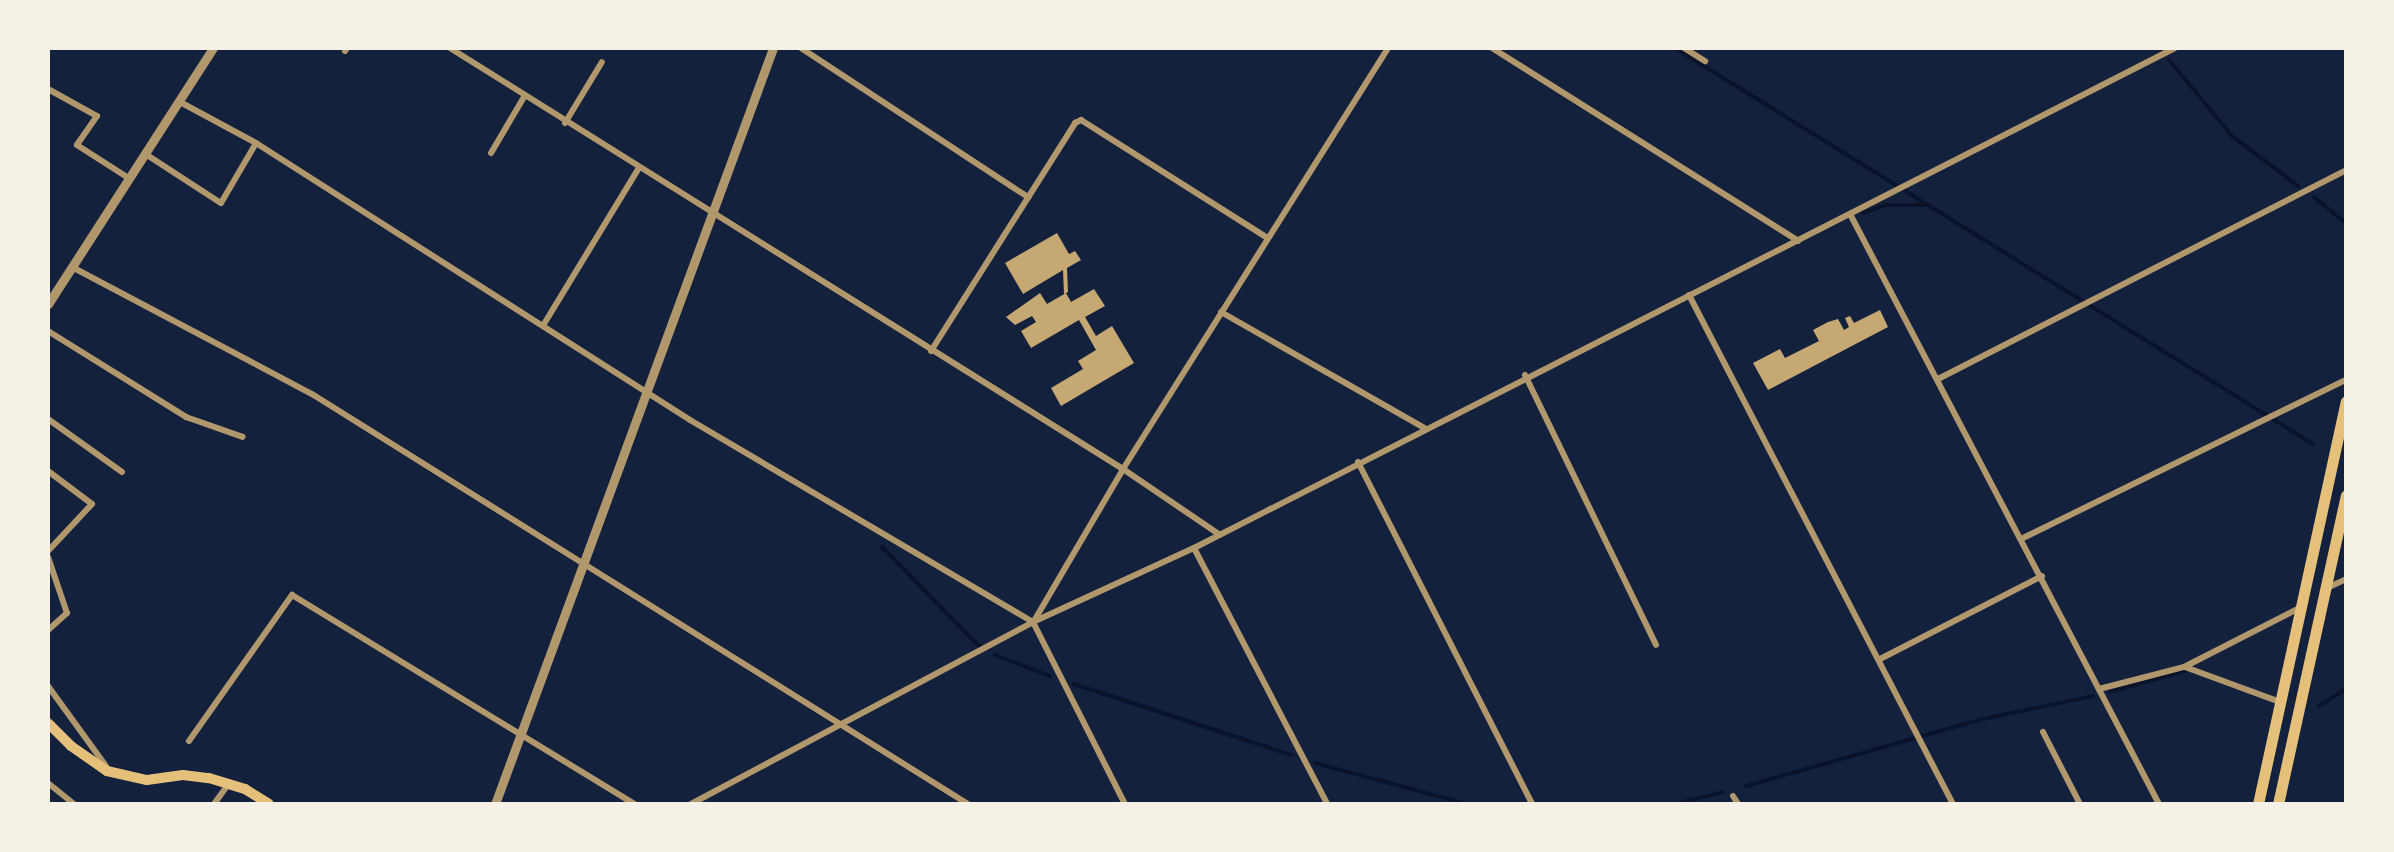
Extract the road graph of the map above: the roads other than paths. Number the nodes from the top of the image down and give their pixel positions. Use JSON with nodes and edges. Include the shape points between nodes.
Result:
{"nodes":[{"id":1,"x":213,"y":48,"type":"edge"},
{"id":2,"x":450,"y":48,"type":"edge"},
{"id":3,"x":773,"y":48,"type":"edge"},
{"id":4,"x":801,"y":48,"type":"edge"},
{"id":5,"x":1388,"y":48,"type":"edge"},
{"id":6,"x":1492,"y":48,"type":"edge"},
{"id":7,"x":1684,"y":48,"type":"edge"},
{"id":8,"x":2175,"y":48,"type":"edge"},
{"id":9,"x":602,"y":62,"type":"dead end"},
{"id":10,"x":1705,"y":62,"type":"dead end"},
{"id":11,"x":48,"y":88,"type":"edge"},
{"id":12,"x":524,"y":97,"type":"junction"},
{"id":13,"x":180,"y":102,"type":"junction"},
{"id":14,"x":565,"y":122,"type":"junction"},
{"id":15,"x":256,"y":143,"type":"junction"},
{"id":16,"x":491,"y":154,"type":"dead end"},
{"id":17,"x":147,"y":155,"type":"junction"},
{"id":18,"x":638,"y":168,"type":"junction"},
{"id":19,"x":2346,"y":170,"type":"edge"},
{"id":20,"x":131,"y":180,"type":"junction"},
{"id":21,"x":1028,"y":197,"type":"junction"},
{"id":22,"x":713,"y":211,"type":"junction"},
{"id":23,"x":1850,"y":214,"type":"junction"},
{"id":24,"x":1268,"y":238,"type":"junction"},
{"id":25,"x":1799,"y":241,"type":"junction"},
{"id":26,"x":71,"y":267,"type":"junction"},
{"id":27,"x":1689,"y":295,"type":"junction"},
{"id":28,"x":48,"y":304,"type":"edge"},
{"id":29,"x":1222,"y":312,"type":"junction"},
{"id":30,"x":544,"y":324,"type":"junction"},
{"id":31,"x":48,"y":331,"type":"edge"},
{"id":32,"x":930,"y":351,"type":"junction"},
{"id":33,"x":1525,"y":376,"type":"junction"},
{"id":34,"x":1938,"y":378,"type":"junction"},
{"id":35,"x":2346,"y":380,"type":"edge"},
{"id":36,"x":647,"y":390,"type":"junction"},
{"id":37,"x":2346,"y":402,"type":"edge"},
{"id":38,"x":48,"y":420,"type":"edge"},
{"id":39,"x":1424,"y":428,"type":"junction"},
{"id":40,"x":243,"y":438,"type":"dead end"},
{"id":41,"x":1358,"y":462,"type":"junction"},
{"id":42,"x":1123,"y":469,"type":"junction"},
{"id":43,"x":48,"y":471,"type":"edge"},
{"id":44,"x":122,"y":472,"type":"dead end"},
{"id":45,"x":2346,"y":494,"type":"edge"},
{"id":46,"x":1220,"y":535,"type":"junction"},
{"id":47,"x":2022,"y":538,"type":"junction"},
{"id":48,"x":1194,"y":548,"type":"junction"},
{"id":49,"x":48,"y":554,"type":"edge"},
{"id":50,"x":584,"y":564,"type":"junction"},
{"id":51,"x":2042,"y":576,"type":"junction"},
{"id":52,"x":2346,"y":578,"type":"edge"},
{"id":53,"x":2326,"y":588,"type":"junction"},
{"id":54,"x":2302,"y":607,"type":"junction"},
{"id":55,"x":1033,"y":622,"type":"junction"},
{"id":56,"x":48,"y":630,"type":"edge"},
{"id":57,"x":1656,"y":644,"type":"dead end"},
{"id":58,"x":1880,"y":659,"type":"junction"},
{"id":59,"x":2184,"y":667,"type":"junction"},
{"id":60,"x":48,"y":686,"type":"edge"},
{"id":61,"x":2100,"y":689,"type":"junction"},
{"id":62,"x":2280,"y":702,"type":"junction"},
{"id":63,"x":48,"y":723,"type":"edge"},
{"id":64,"x":844,"y":724,"type":"junction"},
{"id":65,"x":2043,"y":732,"type":"dead end"},
{"id":66,"x":520,"y":737,"type":"junction"},
{"id":67,"x":189,"y":741,"type":"dead end"},
{"id":68,"x":111,"y":772,"type":"junction"},
{"id":69,"x":48,"y":782,"type":"edge"},
{"id":70,"x":230,"y":783,"type":"junction"},
{"id":71,"x":74,"y":804,"type":"edge"},
{"id":72,"x":214,"y":804,"type":"edge"},
{"id":73,"x":269,"y":804,"type":"edge"},
{"id":74,"x":495,"y":804,"type":"edge"},
{"id":75,"x":634,"y":804,"type":"edge"},
{"id":76,"x":691,"y":804,"type":"edge"},
{"id":77,"x":968,"y":804,"type":"edge"},
{"id":78,"x":1125,"y":804,"type":"edge"},
{"id":79,"x":1327,"y":804,"type":"edge"},
{"id":80,"x":1532,"y":804,"type":"edge"},
{"id":81,"x":1952,"y":804,"type":"edge"},
{"id":82,"x":2080,"y":804,"type":"edge"},
{"id":83,"x":2159,"y":804,"type":"edge"},
{"id":84,"x":2258,"y":804,"type":"edge"},
{"id":85,"x":2278,"y":804,"type":"edge"}],
"edges":[{"from":1,"to":13,"type":"street"},
{"from":2,"to":12,"type":"street"},
{"from":3,"to":22,"type":"street"},
{"from":4,"to":21,"type":"street"},
{"from":5,"to":24,"type":"street"},
{"from":6,"to":25,"type":"street"},
{"from":7,"to":10,"type":"street"},
{"from":8,"to":23,"type":"street"},
{"from":9,"to":14,"type":"street"},
{"from":11,"to":20,"type":"street","via":[[96,116],[77,145]]},
{"from":12,"to":14,"type":"street"},
{"from":12,"to":16,"type":"street"},
{"from":13,"to":15,"type":"street"},
{"from":13,"to":17,"type":"street"},
{"from":14,"to":18,"type":"street"},
{"from":15,"to":17,"type":"street","via":[[220,202]]},
{"from":15,"to":30,"type":"street"},
{"from":17,"to":20,"type":"street"},
{"from":18,"to":22,"type":"street"},
{"from":18,"to":30,"type":"street"},
{"from":19,"to":34,"type":"street"},
{"from":20,"to":26,"type":"street"},
{"from":21,"to":24,"type":"street","via":[[1081,120]]},
{"from":21,"to":32,"type":"street"},
{"from":22,"to":32,"type":"street"},
{"from":22,"to":36,"type":"street"},
{"from":23,"to":25,"type":"street"},
{"from":23,"to":34,"type":"street"},
{"from":24,"to":29,"type":"street"},
{"from":25,"to":27,"type":"street"},
{"from":26,"to":28,"type":"street"},
{"from":26,"to":50,"type":"street","via":[[312,394]]},
{"from":27,"to":33,"type":"street"},
{"from":27,"to":58,"type":"street"},
{"from":29,"to":39,"type":"street"},
{"from":29,"to":42,"type":"street"},
{"from":30,"to":36,"type":"street"},
{"from":31,"to":40,"type":"street","via":[[186,417]]},
{"from":32,"to":42,"type":"street"},
{"from":33,"to":39,"type":"street"},
{"from":33,"to":57,"type":"street"},
{"from":34,"to":47,"type":"street"},
{"from":35,"to":47,"type":"street"},
{"from":36,"to":50,"type":"street"},
{"from":36,"to":55,"type":"street"},
{"from":37,"to":54,"type":"highway"},
{"from":38,"to":44,"type":"street"},
{"from":39,"to":41,"type":"street"},
{"from":41,"to":46,"type":"street"},
{"from":41,"to":80,"type":"street"},
{"from":42,"to":46,"type":"street"},
{"from":42,"to":55,"type":"street"},
{"from":43,"to":49,"type":"street","via":[[92,504]]},
{"from":45,"to":53,"type":"highway"},
{"from":46,"to":48,"type":"street"},
{"from":47,"to":51,"type":"street"},
{"from":48,"to":55,"type":"street"},
{"from":48,"to":79,"type":"street"},
{"from":49,"to":56,"type":"street","via":[[68,612]]},
{"from":50,"to":64,"type":"street"},
{"from":50,"to":66,"type":"street"},
{"from":51,"to":58,"type":"street"},
{"from":51,"to":61,"type":"street"},
{"from":52,"to":53,"type":"street"},
{"from":53,"to":85,"type":"highway"},
{"from":54,"to":59,"type":"street"},
{"from":54,"to":62,"type":"highway"},
{"from":55,"to":64,"type":"street"},
{"from":55,"to":78,"type":"street"},
{"from":58,"to":81,"type":"street"},
{"from":59,"to":61,"type":"street"},
{"from":59,"to":62,"type":"street"},
{"from":60,"to":68,"type":"street"},
{"from":61,"to":83,"type":"street"},
{"from":62,"to":84,"type":"highway"},
{"from":63,"to":68,"type":"main road"},
{"from":64,"to":76,"type":"street"},
{"from":64,"to":77,"type":"street"},
{"from":65,"to":82,"type":"street"},
{"from":66,"to":67,"type":"street","via":[[292,595]]},
{"from":66,"to":74,"type":"street"},
{"from":66,"to":75,"type":"street"},
{"from":68,"to":70,"type":"main road"},
{"from":69,"to":71,"type":"street"},
{"from":70,"to":72,"type":"street"},
{"from":70,"to":73,"type":"main road"}]}
